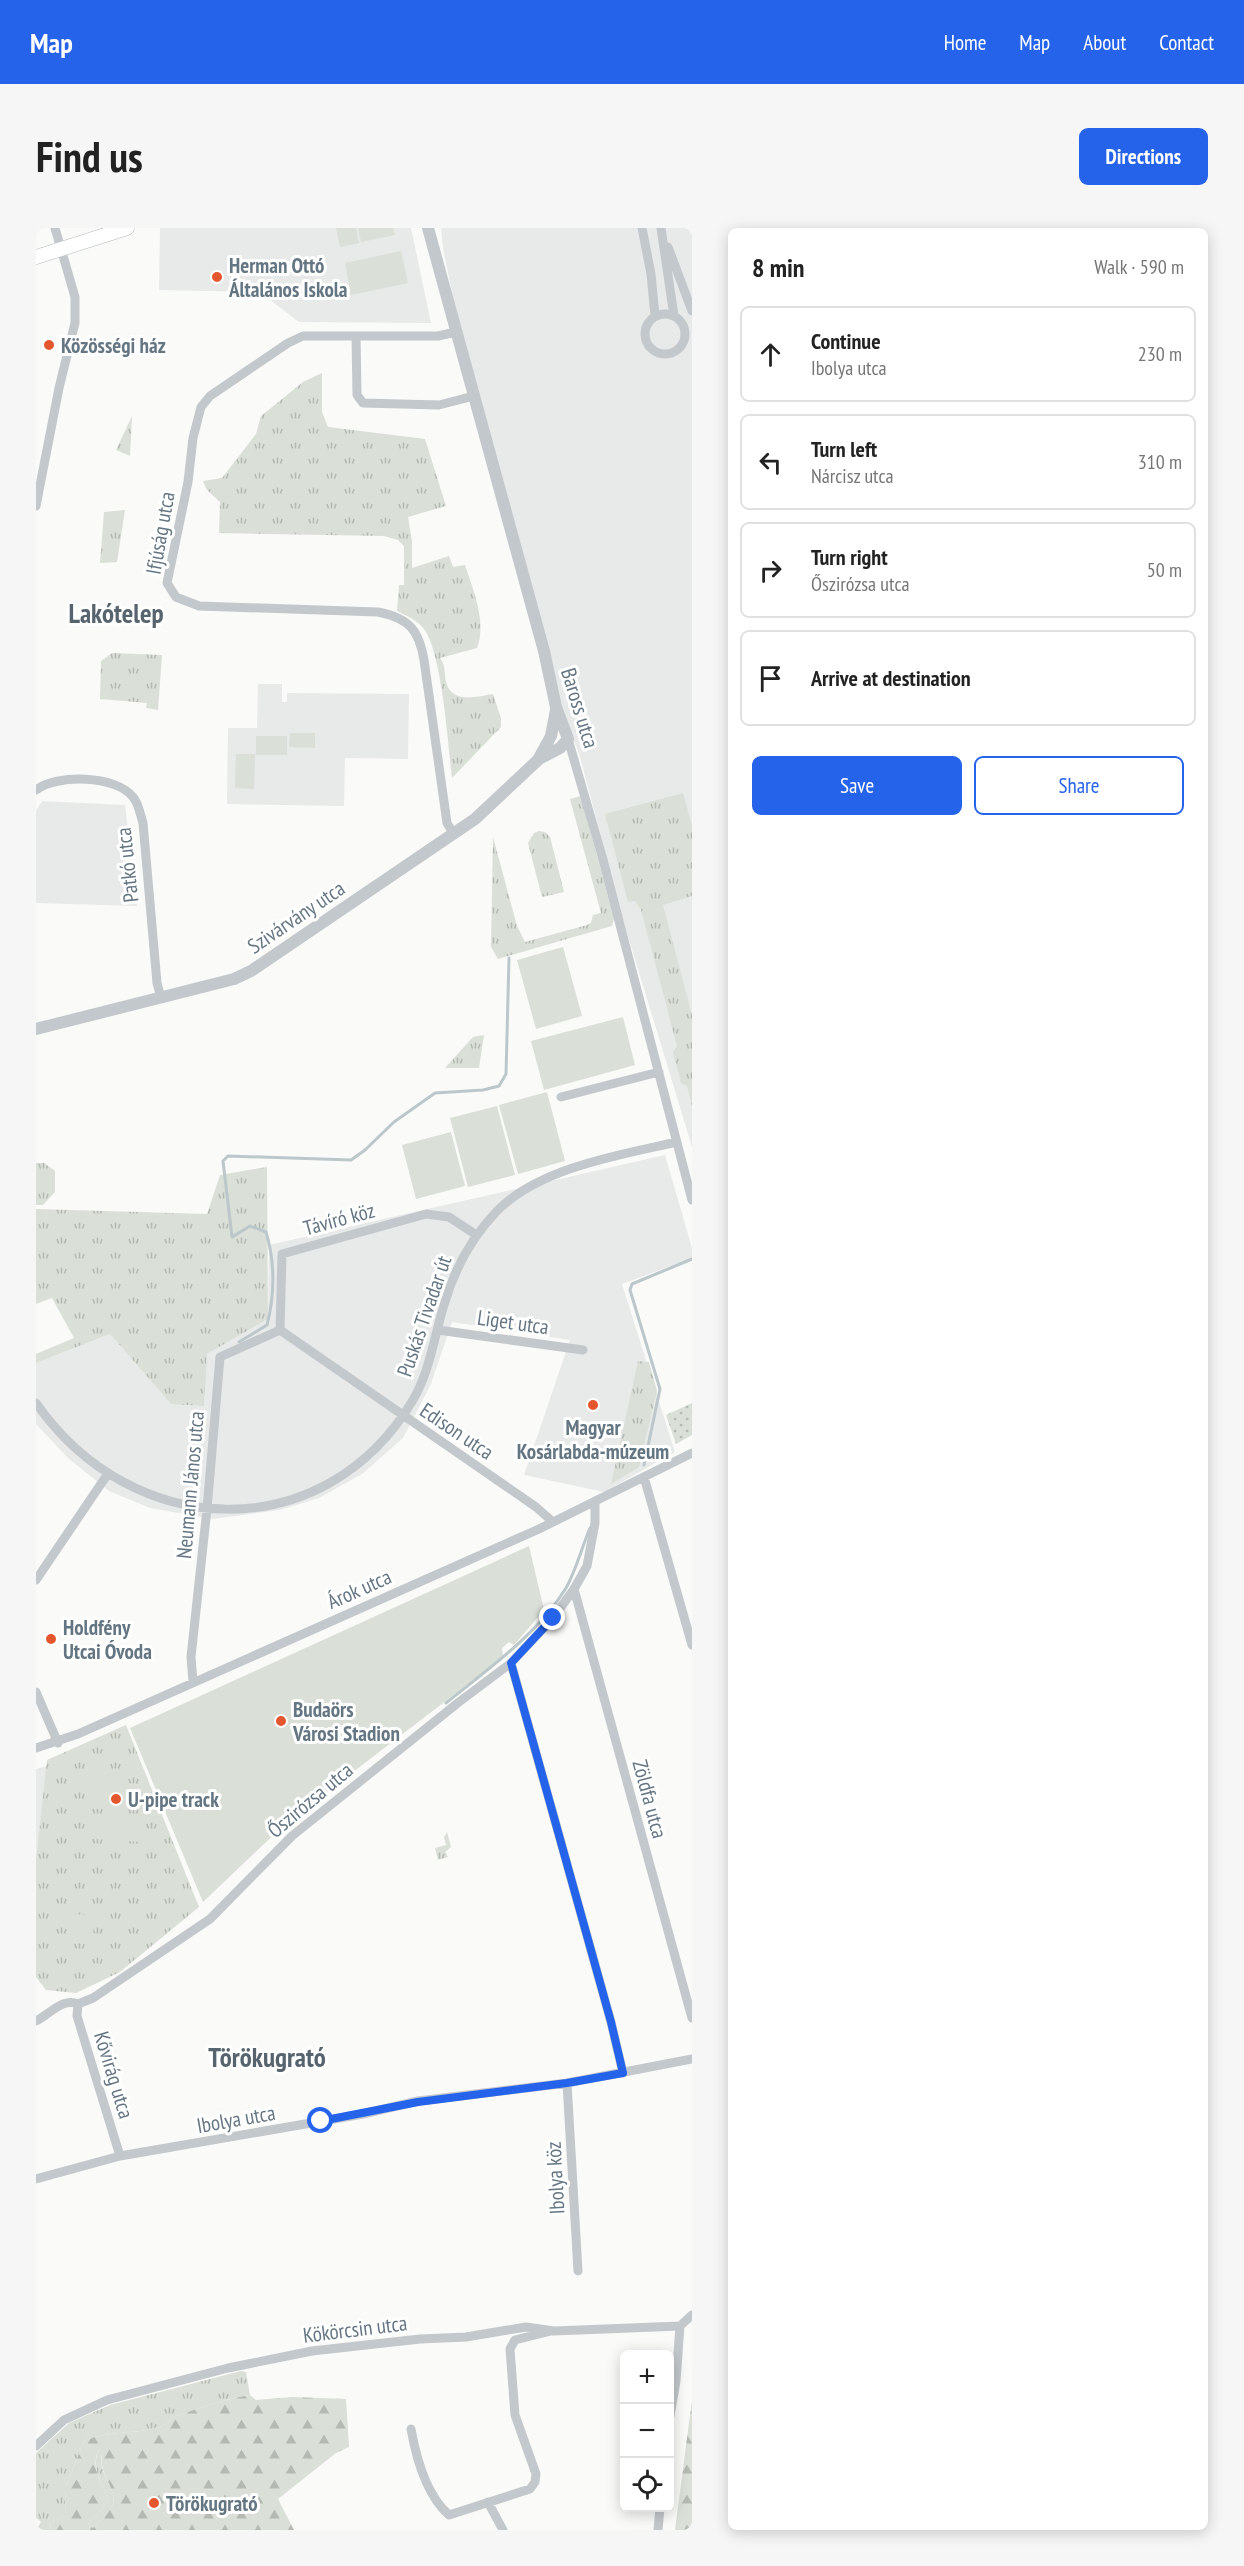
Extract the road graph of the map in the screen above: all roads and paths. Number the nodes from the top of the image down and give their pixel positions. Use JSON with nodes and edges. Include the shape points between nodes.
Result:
{"nodes":[{"id":1,"x":55,"y":228,"type":"edge"},
{"id":2,"x":127,"y":228,"type":"edge"},
{"id":3,"x":428,"y":228,"type":"edge"},
{"id":4,"x":642,"y":228,"type":"edge"},
{"id":5,"x":661,"y":228,"type":"edge"},
{"id":6,"x":60,"y":250,"type":"junction"},
{"id":7,"x":36,"y":257,"type":"edge"},
{"id":8,"x":692,"y":311,"type":"edge"},
{"id":9,"x":655,"y":316,"type":"junction"},
{"id":10,"x":674,"y":316,"type":"junction"},
{"id":11,"x":456,"y":332,"type":"junction"},
{"id":12,"x":356,"y":336,"type":"junction"},
{"id":13,"x":692,"y":344,"type":"edge"},
{"id":14,"x":681,"y":346,"type":"junction"},
{"id":15,"x":474,"y":396,"type":"junction"},
{"id":16,"x":36,"y":506,"type":"edge"},
{"id":17,"x":556,"y":707,"type":"junction"},
{"id":18,"x":568,"y":739,"type":"junction"},
{"id":19,"x":539,"y":759,"type":"junction"},
{"id":20,"x":36,"y":790,"type":"edge"},
{"id":21,"x":453,"y":833,"type":"junction"},
{"id":22,"x":161,"y":998,"type":"junction"},
{"id":23,"x":36,"y":1029,"type":"edge"},
{"id":24,"x":659,"y":1072,"type":"junction"},
{"id":25,"x":561,"y":1097,"type":"dead end"},
{"id":26,"x":677,"y":1142,"type":"junction"},
{"id":27,"x":692,"y":1200,"type":"edge"},
{"id":28,"x":475,"y":1234,"type":"junction"},
{"id":29,"x":280,"y":1330,"type":"junction"},
{"id":30,"x":438,"y":1330,"type":"junction"},
{"id":31,"x":583,"y":1350,"type":"dead end"},
{"id":32,"x":36,"y":1403,"type":"edge"},
{"id":33,"x":402,"y":1416,"type":"junction"},
{"id":34,"x":692,"y":1453,"type":"edge"},
{"id":35,"x":107,"y":1474,"type":"junction"},
{"id":36,"x":645,"y":1477,"type":"junction"},
{"id":37,"x":595,"y":1502,"type":"junction"},
{"id":38,"x":207,"y":1509,"type":"junction"},
{"id":39,"x":554,"y":1522,"type":"junction"},
{"id":40,"x":36,"y":1580,"type":"edge"},
{"id":41,"x":574,"y":1589,"type":"junction"},
{"id":42,"x":692,"y":1645,"type":"edge"},
{"id":43,"x":511,"y":1663,"type":"junction"},
{"id":44,"x":193,"y":1682,"type":"junction"},
{"id":45,"x":36,"y":1692,"type":"edge"},
{"id":46,"x":58,"y":1743,"type":"junction"},
{"id":47,"x":36,"y":1748,"type":"edge"},
{"id":48,"x":78,"y":2004,"type":"junction"},
{"id":49,"x":692,"y":2018,"type":"edge"},
{"id":50,"x":36,"y":2021,"type":"edge"},
{"id":51,"x":692,"y":2059,"type":"edge"},
{"id":52,"x":623,"y":2073,"type":"junction"},
{"id":53,"x":567,"y":2083,"type":"junction"},
{"id":54,"x":120,"y":2156,"type":"junction"},
{"id":55,"x":36,"y":2179,"type":"edge"},
{"id":56,"x":578,"y":2271,"type":"dead end"},
{"id":57,"x":692,"y":2315,"type":"edge"},
{"id":58,"x":680,"y":2326,"type":"junction"},
{"id":59,"x":554,"y":2331,"type":"junction"},
{"id":60,"x":671,"y":2404,"type":"edge"},
{"id":61,"x":411,"y":2429,"type":"dead end"},
{"id":62,"x":36,"y":2446,"type":"edge"},
{"id":63,"x":488,"y":2502,"type":"junction"},
{"id":64,"x":660,"y":2512,"type":"edge"},
{"id":65,"x":503,"y":2530,"type":"edge"},
{"id":66,"x":658,"y":2530,"type":"edge"}],
"edges":[{"from":1,"to":6,"type":"street"},
{"from":2,"to":6,"type":"main road"},
{"from":3,"to":11,"type":"street","name":"Baross utca"},
{"from":4,"to":9,"type":"street"},
{"from":5,"to":8,"type":"street"},
{"from":5,"to":10,"type":"street"},
{"from":6,"to":7,"type":"main road"},
{"from":6,"to":16,"type":"street","via":[[75,297],[75,323]]},
{"from":9,"to":10,"type":"street"},
{"from":9,"to":14,"type":"street","via":[[644,332],[649,347],[665,355]]},
{"from":10,"to":14,"type":"street","via":[[684,329]]},
{"from":11,"to":12,"type":"street","name":"Ifjúság utca","via":[[438,336]]},
{"from":11,"to":15,"type":"street","name":"Baross utca"},
{"from":12,"to":15,"type":"street","via":[[357,395],[363,403],[439,405]]},
{"from":12,"to":21,"type":"street","name":"Ifjúság utca","via":[[312,335],[296,339],[204,403],[193,438],[167,583],[176,597],[199,606],[378,612],[415,630],[424,660],[447,823]]},
{"from":13,"to":14,"type":"street"},
{"from":15,"to":17,"type":"street","name":"Baross utca"},
{"from":17,"to":18,"type":"street","name":"Baross utca"},
{"from":17,"to":19,"type":"street","name":"Szivárvány utca","via":[[551,736]]},
{"from":18,"to":19,"type":"street","name":"Szivárvány utca"},
{"from":18,"to":24,"type":"street","name":"Baross utca"},
{"from":19,"to":21,"type":"street","name":"Szivárvány utca","via":[[490,807]]},
{"from":20,"to":22,"type":"street","name":"Patkó utca","via":[[64,780],[100,780],[125,789],[138,805]]},
{"from":21,"to":22,"type":"street","name":"Szivárvány utca","via":[[251,971]]},
{"from":22,"to":23,"type":"street","name":"Szivárvány utca"},
{"from":24,"to":25,"type":"street"},
{"from":24,"to":26,"type":"street","name":"Baross utca"},
{"from":26,"to":27,"type":"street","name":"Baross utca"},
{"from":26,"to":28,"type":"street","name":"Puskás Tivadar út","via":[[569,1169],[538,1183],[499,1209]]},
{"from":28,"to":29,"type":"street","name":"Távíró köz","via":[[449,1217],[426,1214],[282,1254]]},
{"from":28,"to":30,"type":"street","name":"Puskás Tivadar út","via":[[457,1270]]},
{"from":29,"to":33,"type":"street","name":"Edison utca"},
{"from":29,"to":38,"type":"street","name":"Neumann János utca","via":[[220,1357]]},
{"from":30,"to":31,"type":"street","name":"Liget utca"},
{"from":30,"to":33,"type":"street","name":"Puskás Tivadar út","via":[[429,1364]]},
{"from":32,"to":35,"type":"street","name":"Puskás Tivadar út","via":[[70,1444]]},
{"from":33,"to":38,"type":"street","name":"Puskás Tivadar út","via":[[368,1457],[319,1488],[281,1502]]},
{"from":33,"to":39,"type":"street","name":"Edison utca"},
{"from":34,"to":36,"type":"street","name":"Árok utca"},
{"from":35,"to":38,"type":"street","name":"Puskás Tivadar út","via":[[152,1497]]},
{"from":35,"to":40,"type":"street"},
{"from":36,"to":37,"type":"street","name":"Árok utca"},
{"from":36,"to":42,"type":"street"},
{"from":37,"to":39,"type":"street","name":"Árok utca"},
{"from":37,"to":41,"type":"street","name":"Őszirózsa utca","via":[[587,1566]]},
{"from":38,"to":44,"type":"street","name":"Neumann János utca","via":[[191,1657]]},
{"from":39,"to":44,"type":"street","name":"Árok utca"},
{"from":41,"to":43,"type":"street","name":"Őszirózsa utca"},
{"from":41,"to":49,"type":"street","name":"Zöldfa utca"},
{"from":43,"to":48,"type":"street","name":"Őszirózsa utca","via":[[292,1836],[210,1919],[93,1998]]},
{"from":43,"to":52,"type":"street"},
{"from":44,"to":46,"type":"street","name":"Árok utca"},
{"from":45,"to":46,"type":"street"},
{"from":46,"to":47,"type":"street","name":"Árok utca"},
{"from":48,"to":50,"type":"street","name":"Őszirózsa utca","via":[[64,2003]]},
{"from":48,"to":54,"type":"street","name":"Kővirág utca","via":[[77,2016]]},
{"from":51,"to":52,"type":"street","name":"Ibolya utca"},
{"from":52,"to":53,"type":"street","name":"Ibolya utca"},
{"from":53,"to":54,"type":"street","name":"Ibolya utca","via":[[418,2102]]},
{"from":53,"to":56,"type":"street","name":"Ibolya köz"},
{"from":54,"to":55,"type":"street","name":"Ibolya utca"},
{"from":57,"to":58,"type":"street"},
{"from":58,"to":59,"type":"street","name":"Kökörcsin utca"},
{"from":58,"to":60,"type":"street"},
{"from":59,"to":62,"type":"street","name":"Kökörcsin utca","via":[[526,2327],[465,2337],[312,2351],[228,2368],[107,2400],[64,2420]]},
{"from":59,"to":63,"type":"street","via":[[515,2340],[510,2349],[515,2415],[536,2474],[535,2482],[530,2489]]},
{"from":61,"to":63,"type":"street","via":[[430,2489],[443,2510],[449,2515],[456,2514]]},
{"from":63,"to":65,"type":"street"},
{"from":64,"to":66,"type":"street"}]}
